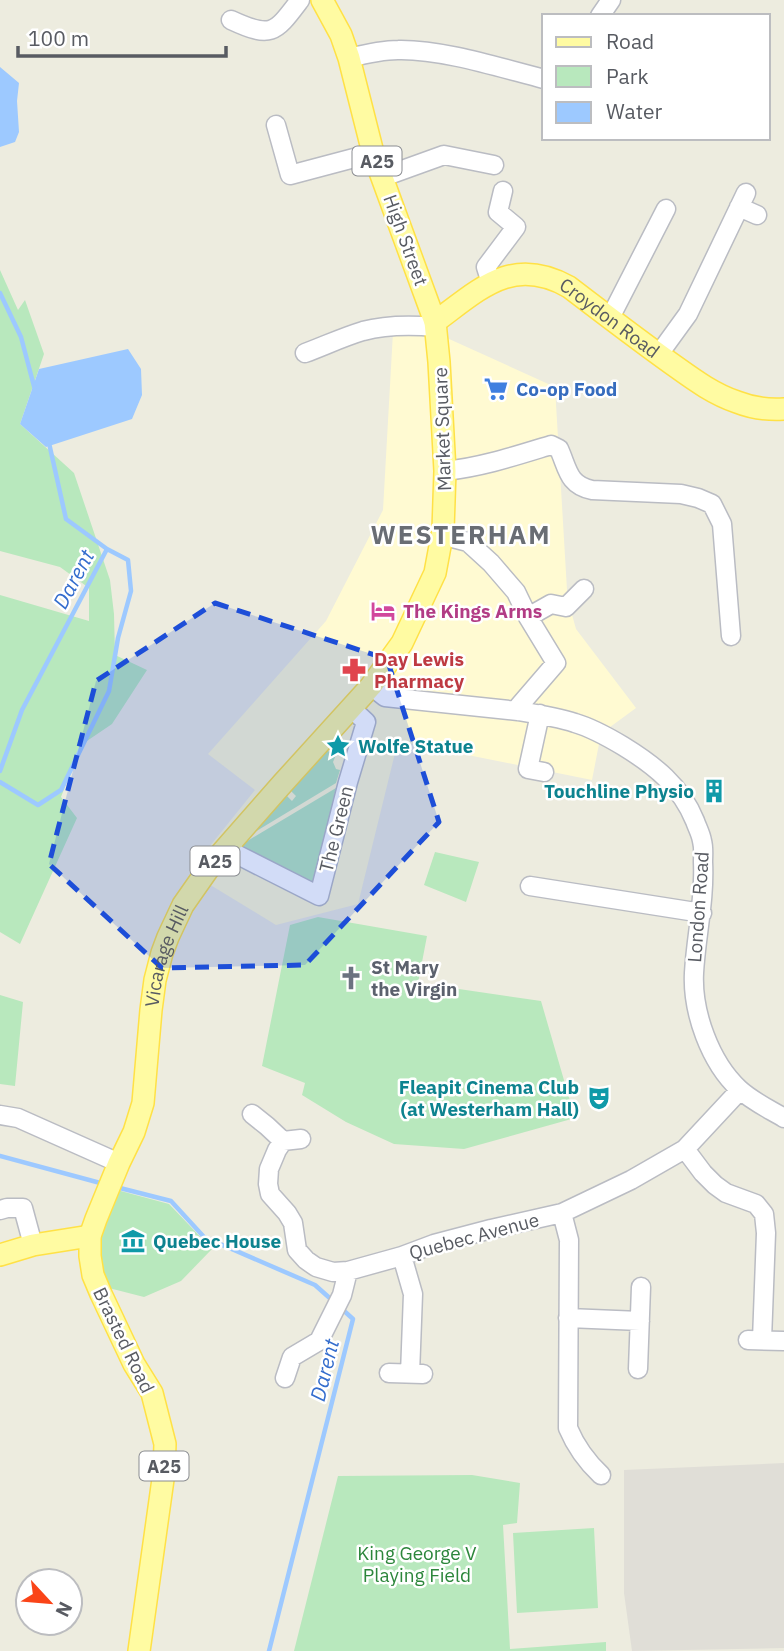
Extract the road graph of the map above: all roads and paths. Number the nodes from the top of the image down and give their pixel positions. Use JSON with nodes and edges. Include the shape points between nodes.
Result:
{"nodes":[{"id":1,"x":300,"y":0,"type":"edge"},
{"id":2,"x":322,"y":0,"type":"edge"},
{"id":3,"x":231,"y":20,"type":"dead end"},
{"id":4,"x":349,"y":58,"type":"junction"},
{"id":5,"x":542,"y":79,"type":"edge"},
{"id":6,"x":276,"y":125,"type":"dead end"},
{"id":7,"x":373,"y":153,"type":"junction"},
{"id":8,"x":494,"y":165,"type":"dead end"},
{"id":9,"x":383,"y":177,"type":"junction"},
{"id":10,"x":503,"y":191,"type":"dead end"},
{"id":11,"x":666,"y":209,"type":"dead end"},
{"id":12,"x":757,"y":215,"type":"dead end"},
{"id":13,"x":491,"y":283,"type":"junction"},
{"id":14,"x":610,"y":318,"type":"junction"},
{"id":15,"x":435,"y":324,"type":"junction"},
{"id":16,"x":305,"y":353,"type":"dead end"},
{"id":17,"x":659,"y":355,"type":"junction"},
{"id":18,"x":784,"y":409,"type":"edge"},
{"id":19,"x":445,"y":471,"type":"junction"},
{"id":20,"x":441,"y":535,"type":"junction"},
{"id":21,"x":584,"y":589,"type":"dead end"},
{"id":22,"x":528,"y":617,"type":"junction"},
{"id":23,"x":731,"y":636,"type":"dead end"},
{"id":24,"x":371,"y":687,"type":"junction"},
{"id":25,"x":351,"y":708,"type":"junction"},
{"id":26,"x":518,"y":711,"type":"junction"},
{"id":27,"x":540,"y":714,"type":"junction"},
{"id":28,"x":536,"y":770,"type":"dead end"},
{"id":29,"x":226,"y":848,"type":"junction"},
{"id":30,"x":530,"y":886,"type":"dead end"},
{"id":31,"x":702,"y":913,"type":"junction"},
{"id":32,"x":740,"y":1090,"type":"junction"},
{"id":33,"x":252,"y":1114,"type":"dead end"},
{"id":34,"x":0,"y":1115,"type":"edge"},
{"id":35,"x":784,"y":1118,"type":"edge"},
{"id":36,"x":685,"y":1149,"type":"junction"},
{"id":37,"x":119,"y":1163,"type":"junction"},
{"id":38,"x":4,"y":1209,"type":"edge"},
{"id":39,"x":562,"y":1213,"type":"junction"},
{"id":40,"x":90,"y":1236,"type":"junction"},
{"id":41,"x":33,"y":1245,"type":"junction"},
{"id":42,"x":0,"y":1255,"type":"edge"},
{"id":43,"x":402,"y":1256,"type":"junction"},
{"id":44,"x":348,"y":1271,"type":"junction"},
{"id":45,"x":641,"y":1287,"type":"dead end"},
{"id":46,"x":568,"y":1318,"type":"junction"},
{"id":47,"x":640,"y":1321,"type":"junction"},
{"id":48,"x":784,"y":1340,"type":"edge"},
{"id":49,"x":638,"y":1369,"type":"dead end"},
{"id":50,"x":389,"y":1373,"type":"dead end"},
{"id":51,"x":285,"y":1378,"type":"dead end"},
{"id":52,"x":601,"y":1475,"type":"dead end"},
{"id":53,"x":139,"y":1651,"type":"edge"}],
"edges":[{"from":1,"to":3,"type":"street","via":[[275,29],[254,31]]},
{"from":2,"to":4,"type":"main road","name":"High Street","number":"A25"},
{"from":4,"to":5,"type":"street","via":[[378,51],[421,51]]},
{"from":4,"to":7,"type":"main road","name":"High Street","number":"A25"},
{"from":6,"to":7,"type":"street","via":[[290,175]]},
{"from":7,"to":9,"type":"main road","name":"High Street","number":"A25"},
{"from":8,"to":9,"type":"street","via":[[444,155]]},
{"from":9,"to":15,"type":"main road","name":"High Street","number":"A25"},
{"from":10,"to":13,"type":"street","via":[[498,212],[516,227],[486,267]]},
{"from":11,"to":14,"type":"street"},
{"from":12,"to":17,"type":"street","via":[[743,200],[688,314]]},
{"from":13,"to":14,"type":"main road","name":"Croydon Road","via":[[523,274],[555,279]]},
{"from":13,"to":15,"type":"main road","name":"Croydon Road"},
{"from":14,"to":17,"type":"main road","name":"Croydon Road"},
{"from":15,"to":16,"type":"street","via":[[365,330]]},
{"from":15,"to":19,"type":"main road","name":"Market Square","number":"A25"},
{"from":17,"to":18,"type":"main road","name":"Croydon Road","via":[[737,403]]},
{"from":19,"to":20,"type":"main road","name":"Market Square","number":"A25"},
{"from":19,"to":23,"type":"street","via":[[551,445],[559,449],[571,480],[582,488],[681,494],[712,504],[722,524]]},
{"from":20,"to":22,"type":"street","via":[[474,545],[516,592]]},
{"from":20,"to":24,"type":"main road","name":"Market Square","number":"A25","via":[[435,573],[419,609]]},
{"from":21,"to":22,"type":"street","via":[[566,607],[551,604]]},
{"from":22,"to":26,"type":"street","via":[[556,663]]},
{"from":24,"to":25,"type":"main road","name":"Vicarage Hill","number":"A25"},
{"from":24,"to":26,"type":"street","name":"London Road","via":[[391,698]]},
{"from":25,"to":29,"type":"main road","name":"Vicarage Hill","number":"A25"},
{"from":25,"to":29,"type":"street","name":"The Green","via":[[366,722],[319,896]]},
{"from":26,"to":27,"type":"street","name":"London Road"},
{"from":27,"to":28,"type":"street"},
{"from":27,"to":31,"type":"street","name":"London Road","via":[[604,735],[648,762],[679,792],[702,840]]},
{"from":29,"to":37,"type":"main road","name":"Vicarage Hill","number":"A25","via":[[183,905],[167,937],[155,980],[143,1102]]},
{"from":30,"to":31,"type":"street"},
{"from":31,"to":32,"type":"street","name":"London Road","via":[[694,975],[699,1019],[716,1057]]},
{"from":32,"to":35,"type":"street","name":"London Road"},
{"from":32,"to":36,"type":"street","name":"Quebec Avenue"},
{"from":33,"to":44,"type":"street","name":"Quebec Avenue","via":[[292,1140],[277,1150],[268,1184],[270,1194],[293,1223],[297,1250],[316,1267]]},
{"from":34,"to":37,"type":"street","via":[[18,1118]]},
{"from":36,"to":39,"type":"street","name":"Quebec Avenue"},
{"from":36,"to":48,"type":"street","via":[[715,1185],[756,1203],[764,1214],[755,1340]]},
{"from":37,"to":40,"type":"main road","number":"A25"},
{"from":38,"to":41,"type":"street","via":[[23,1208]]},
{"from":39,"to":43,"type":"street","name":"Quebec Avenue"},
{"from":39,"to":46,"type":"street","via":[[569,1240]]},
{"from":40,"to":41,"type":"main road"},
{"from":40,"to":53,"type":"main road","name":"Brasted Road","number":"A25","via":[[93,1275],[152,1393],[164,1444]]},
{"from":41,"to":42,"type":"main road"},
{"from":43,"to":44,"type":"street","name":"Quebec Avenue"},
{"from":43,"to":50,"type":"street","via":[[413,1294],[416,1374]]},
{"from":44,"to":51,"type":"street","via":[[342,1295],[319,1341],[292,1357]]},
{"from":45,"to":47,"type":"street"},
{"from":46,"to":47,"type":"street"},
{"from":46,"to":52,"type":"street","via":[[568,1428]]},
{"from":47,"to":49,"type":"street"}]}
